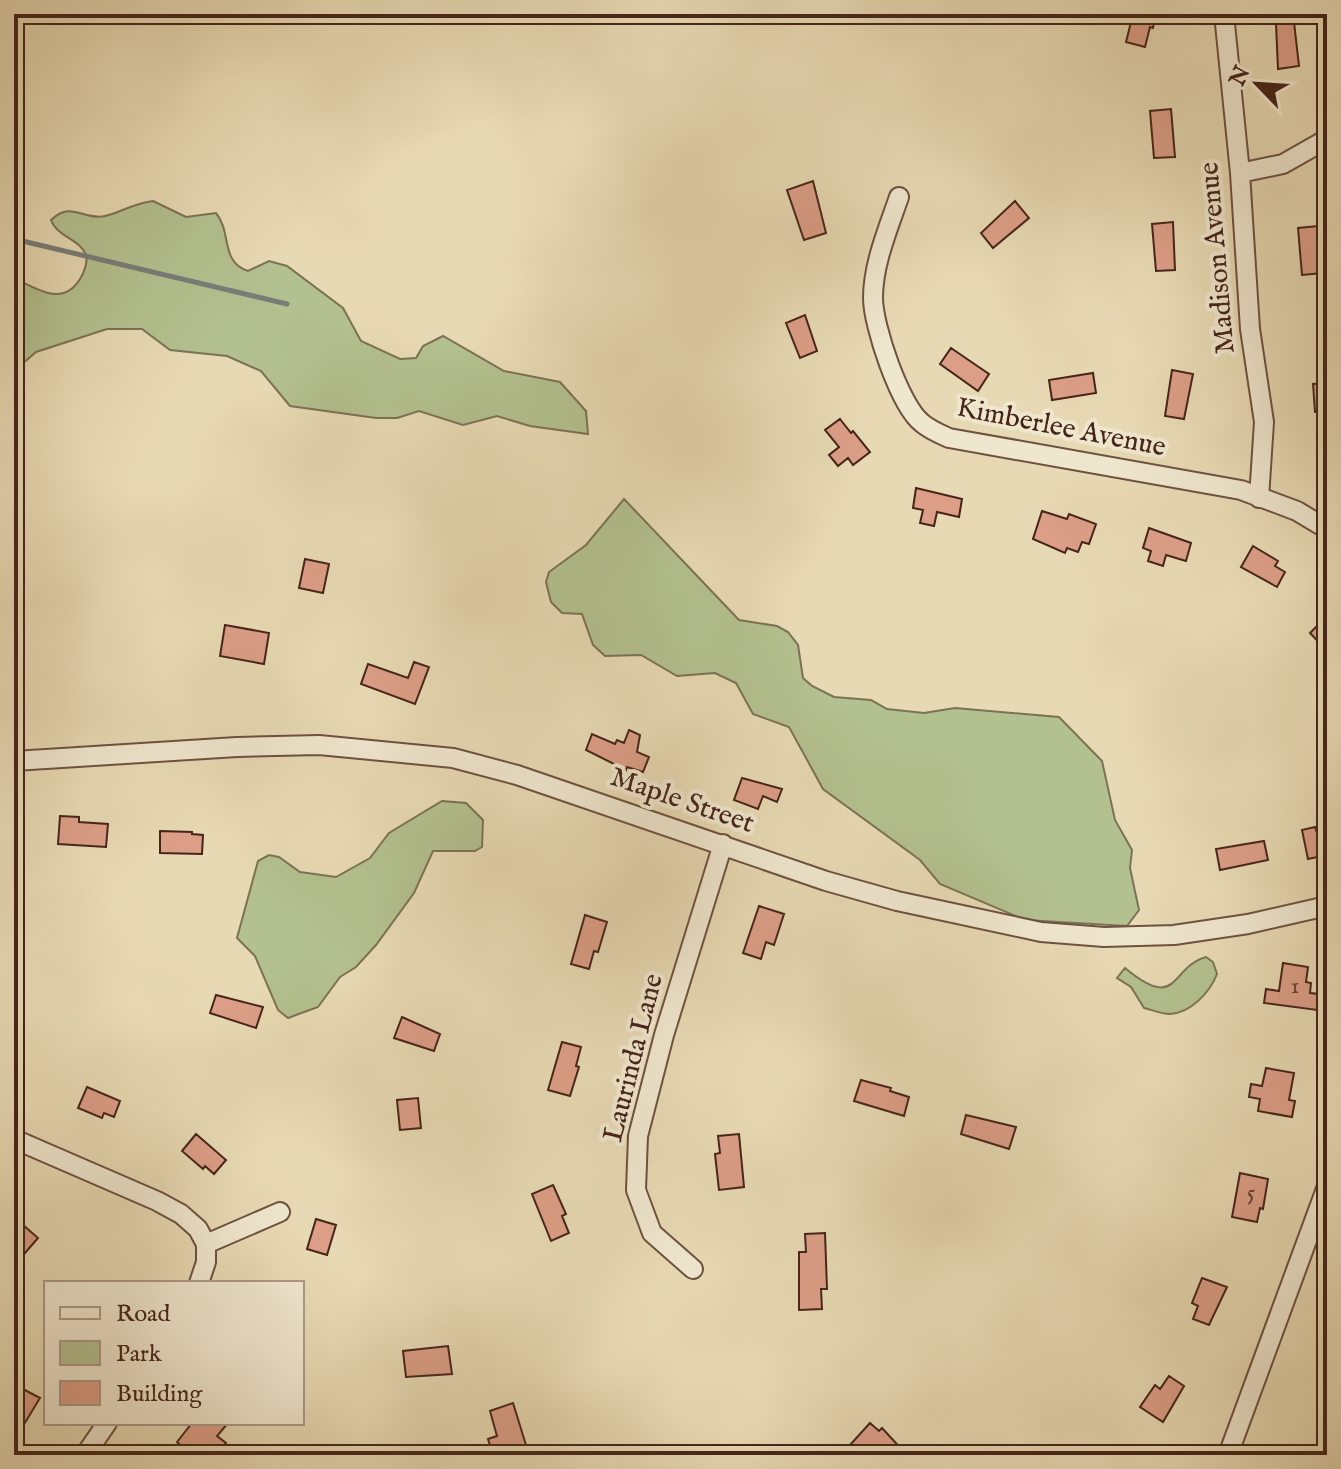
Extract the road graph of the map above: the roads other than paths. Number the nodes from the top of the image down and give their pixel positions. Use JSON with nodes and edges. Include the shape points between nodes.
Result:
{"nodes":[{"id":1,"x":1224,"y":14,"type":"edge"},
{"id":2,"x":1327,"y":139,"type":"edge"},
{"id":3,"x":1240,"y":173,"type":"junction"},
{"id":4,"x":899,"y":197,"type":"dead end"},
{"id":5,"x":1259,"y":498,"type":"junction"},
{"id":6,"x":1327,"y":529,"type":"edge"},
{"id":7,"x":14,"y":761,"type":"edge"},
{"id":8,"x":723,"y":844,"type":"junction"},
{"id":9,"x":1327,"y":906,"type":"edge"},
{"id":10,"x":14,"y":1139,"type":"edge"},
{"id":11,"x":1327,"y":1186,"type":"edge"},
{"id":12,"x":280,"y":1212,"type":"dead end"},
{"id":13,"x":206,"y":1244,"type":"junction"},
{"id":14,"x":693,"y":1269,"type":"dead end"},
{"id":15,"x":200,"y":1281,"type":"edge"},
{"id":16,"x":106,"y":1425,"type":"edge"},
{"id":17,"x":85,"y":1455,"type":"edge"},
{"id":18,"x":1228,"y":1455,"type":"edge"}],
"edges":[{"from":1,"to":3,"type":"street","name":"Madison Avenue"},
{"from":2,"to":3,"type":"street","via":[[1283,164]]},
{"from":3,"to":5,"type":"street","name":"Madison Avenue","via":[[1250,329],[1264,422]]},
{"from":4,"to":5,"type":"street","name":"Kimberlee Avenue","via":[[873,300],[899,390],[920,422],[949,438],[1241,490]]},
{"from":5,"to":6,"type":"street","name":"Kimberlee Avenue"},
{"from":7,"to":8,"type":"street","name":"Maple Street","via":[[237,747],[319,745],[400,751],[517,775]]},
{"from":8,"to":9,"type":"street","name":"Maple Street","via":[[889,899],[1041,932],[1174,935]]},
{"from":8,"to":14,"type":"street","name":"Laurinda Lane","via":[[638,1136],[636,1190],[652,1233]]},
{"from":10,"to":13,"type":"street","via":[[181,1214]]},
{"from":11,"to":18,"type":"street"},
{"from":12,"to":13,"type":"street"},
{"from":13,"to":15,"type":"street"},
{"from":16,"to":17,"type":"street"}]}
